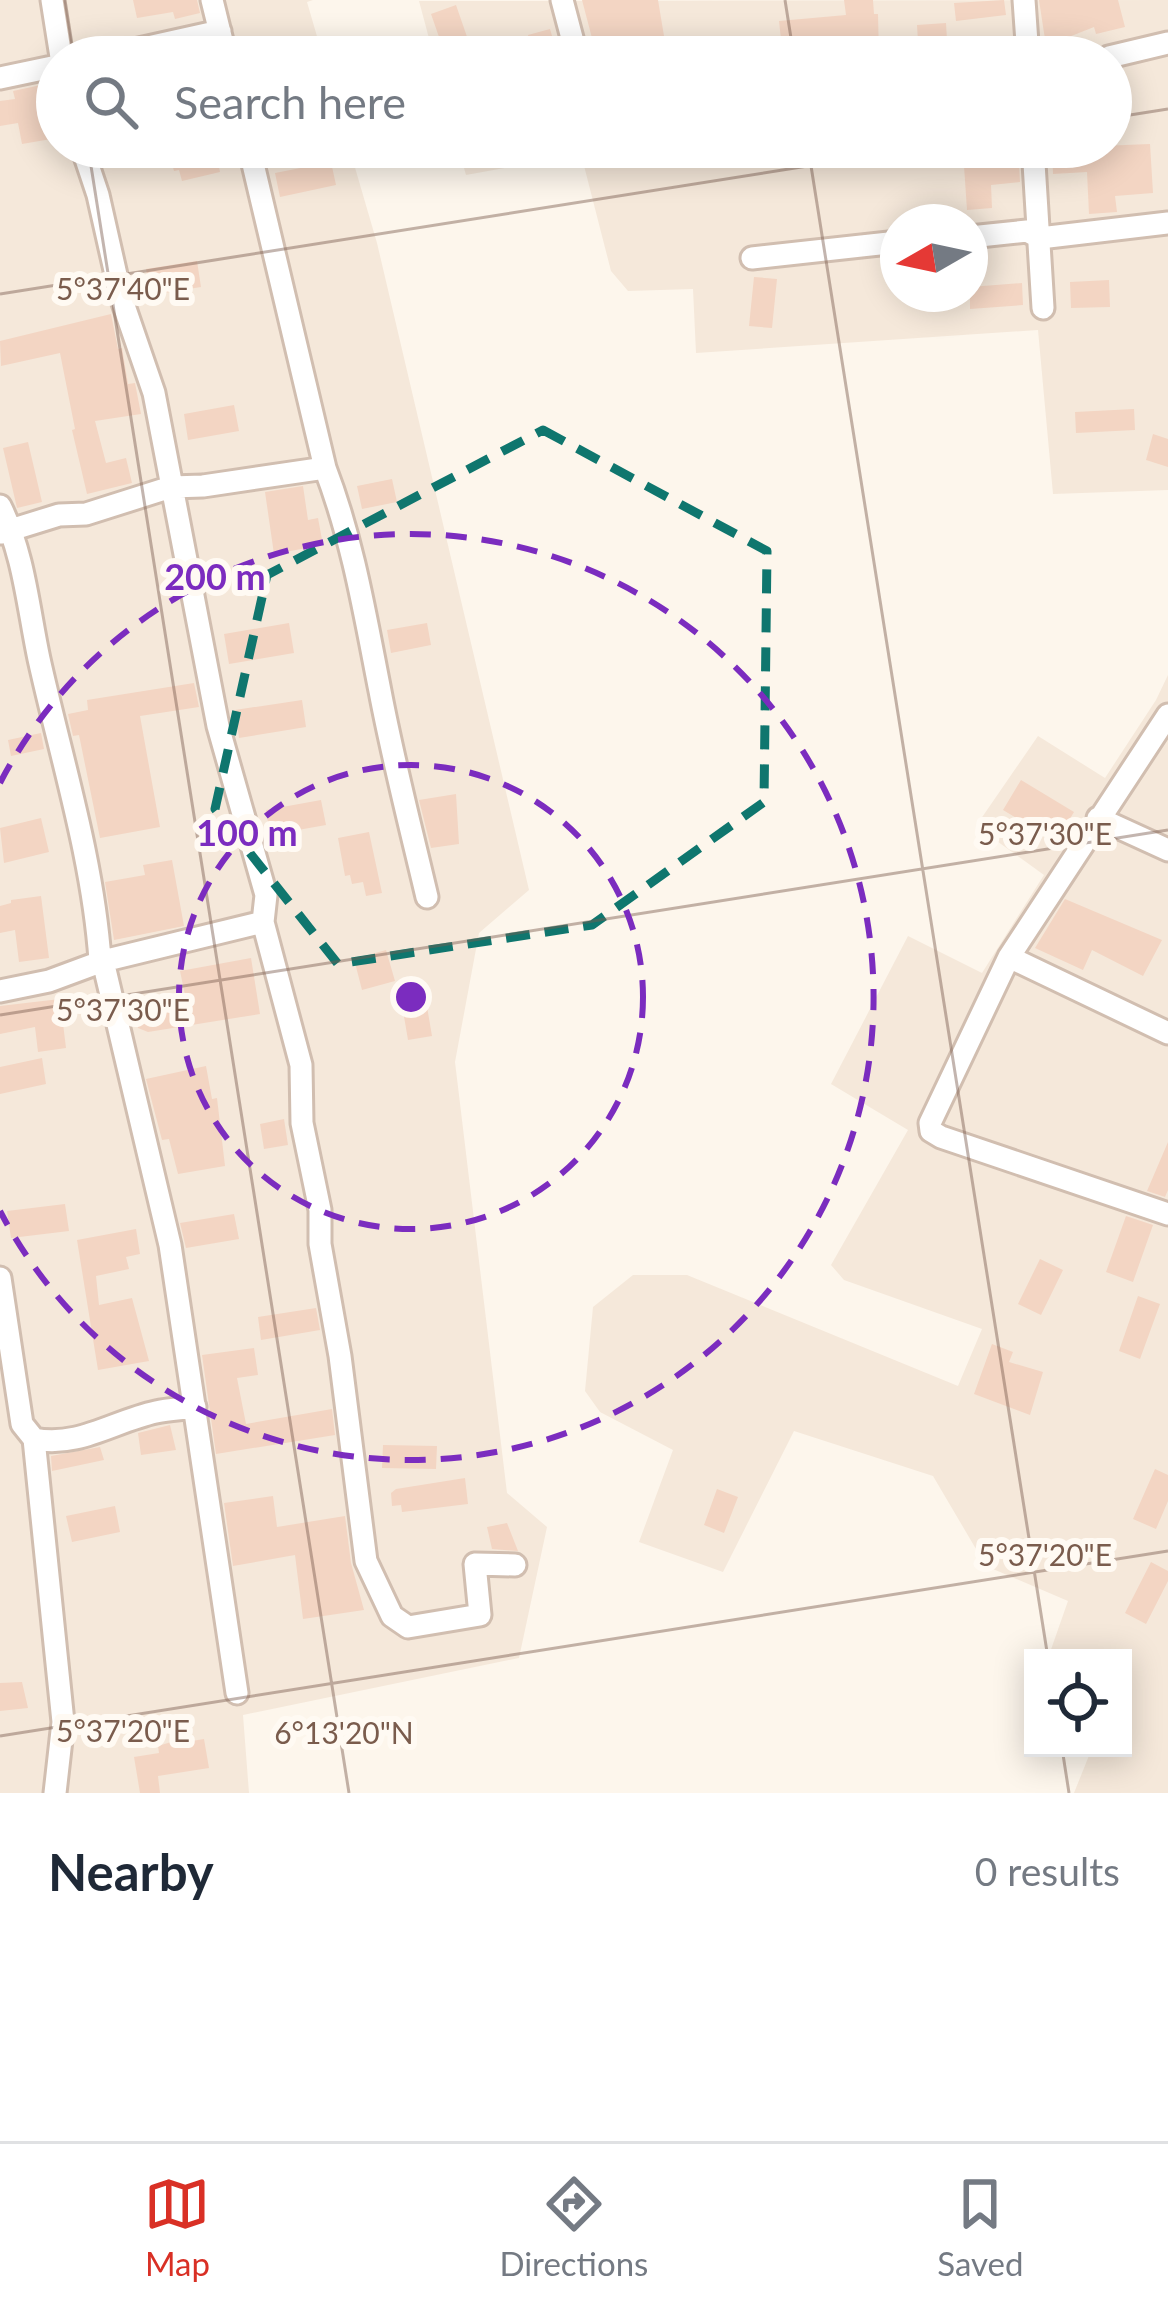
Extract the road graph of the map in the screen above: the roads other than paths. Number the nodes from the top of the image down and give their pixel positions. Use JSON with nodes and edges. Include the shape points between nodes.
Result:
{"nodes":[{"id":1,"x":52,"y":0,"type":"edge"},
{"id":2,"x":212,"y":0,"type":"edge"},
{"id":3,"x":562,"y":0,"type":"edge"},
{"id":4,"x":1024,"y":0,"type":"edge"},
{"id":5,"x":220,"y":31,"type":"junction"},
{"id":6,"x":58,"y":36,"type":"edge"},
{"id":7,"x":198,"y":36,"type":"edge"},
{"id":8,"x":221,"y":36,"type":"edge"},
{"id":9,"x":571,"y":36,"type":"edge"},
{"id":10,"x":1027,"y":36,"type":"edge"},
{"id":11,"x":1168,"y":43,"type":"edge"},
{"id":12,"x":1132,"y":51,"type":"edge"},
{"id":13,"x":36,"y":70,"type":"edge"},
{"id":14,"x":0,"y":78,"type":"edge"},
{"id":15,"x":89,"y":168,"type":"edge"},
{"id":16,"x":254,"y":168,"type":"edge"},
{"id":17,"x":1035,"y":168,"type":"edge"},
{"id":18,"x":1168,"y":224,"type":"edge"},
{"id":19,"x":988,"y":235,"type":"edge"},
{"id":20,"x":1040,"y":238,"type":"junction"},
{"id":21,"x":880,"y":244,"type":"edge"},
{"id":22,"x":752,"y":258,"type":"dead end"},
{"id":23,"x":1042,"y":308,"type":"dead end"},
{"id":24,"x":325,"y":468,"type":"junction"},
{"id":25,"x":171,"y":487,"type":"junction"},
{"id":26,"x":0,"y":506,"type":"edge"},
{"id":27,"x":6,"y":531,"type":"edge"},
{"id":28,"x":1168,"y":715,"type":"edge"},
{"id":29,"x":1097,"y":818,"type":"junction"},
{"id":30,"x":1168,"y":850,"type":"edge"},
{"id":31,"x":427,"y":897,"type":"dead end"},
{"id":32,"x":263,"y":922,"type":"junction"},
{"id":33,"x":1009,"y":957,"type":"junction"},
{"id":34,"x":102,"y":960,"type":"junction"},
{"id":35,"x":0,"y":991,"type":"edge"},
{"id":36,"x":1168,"y":1033,"type":"edge"},
{"id":37,"x":1168,"y":1214,"type":"edge"},
{"id":38,"x":0,"y":1278,"type":"edge"},
{"id":39,"x":195,"y":1407,"type":"junction"},
{"id":40,"x":34,"y":1438,"type":"junction"},
{"id":41,"x":515,"y":1565,"type":"dead end"},
{"id":42,"x":237,"y":1693,"type":"dead end"},
{"id":43,"x":56,"y":1793,"type":"edge"}],
"edges":[{"from":1,"to":6,"type":"street"},
{"from":2,"to":5,"type":"street"},
{"from":3,"to":9,"type":"street"},
{"from":4,"to":10,"type":"street"},
{"from":5,"to":7,"type":"street"},
{"from":5,"to":8,"type":"street"},
{"from":11,"to":12,"type":"street"},
{"from":13,"to":14,"type":"street"},
{"from":15,"to":25,"type":"street","via":[[154,393]]},
{"from":16,"to":24,"type":"street"},
{"from":17,"to":20,"type":"street"},
{"from":18,"to":20,"type":"street"},
{"from":19,"to":20,"type":"street","via":[[1028,231]]},
{"from":20,"to":23,"type":"street"},
{"from":21,"to":22,"type":"street"},
{"from":24,"to":25,"type":"street"},
{"from":24,"to":31,"type":"street","via":[[344,517]]},
{"from":25,"to":27,"type":"street"},
{"from":25,"to":32,"type":"street","via":[[218,726],[266,895]]},
{"from":26,"to":27,"type":"street"},
{"from":27,"to":34,"type":"street","via":[[18,545]]},
{"from":28,"to":29,"type":"street"},
{"from":29,"to":30,"type":"street"},
{"from":29,"to":33,"type":"street"},
{"from":32,"to":34,"type":"street"},
{"from":32,"to":41,"type":"street","via":[[301,1065],[302,1124],[366,1561],[392,1616],[408,1627],[480,1615],[475,1564]]},
{"from":33,"to":36,"type":"street"},
{"from":33,"to":37,"type":"street","via":[[931,1131]]},
{"from":34,"to":35,"type":"street"},
{"from":34,"to":39,"type":"street","via":[[170,1245]]},
{"from":38,"to":40,"type":"street","via":[[22,1424]]},
{"from":39,"to":40,"type":"street","via":[[76,1439]]},
{"from":39,"to":42,"type":"street"},
{"from":40,"to":43,"type":"street","via":[[63,1722]]}]}
